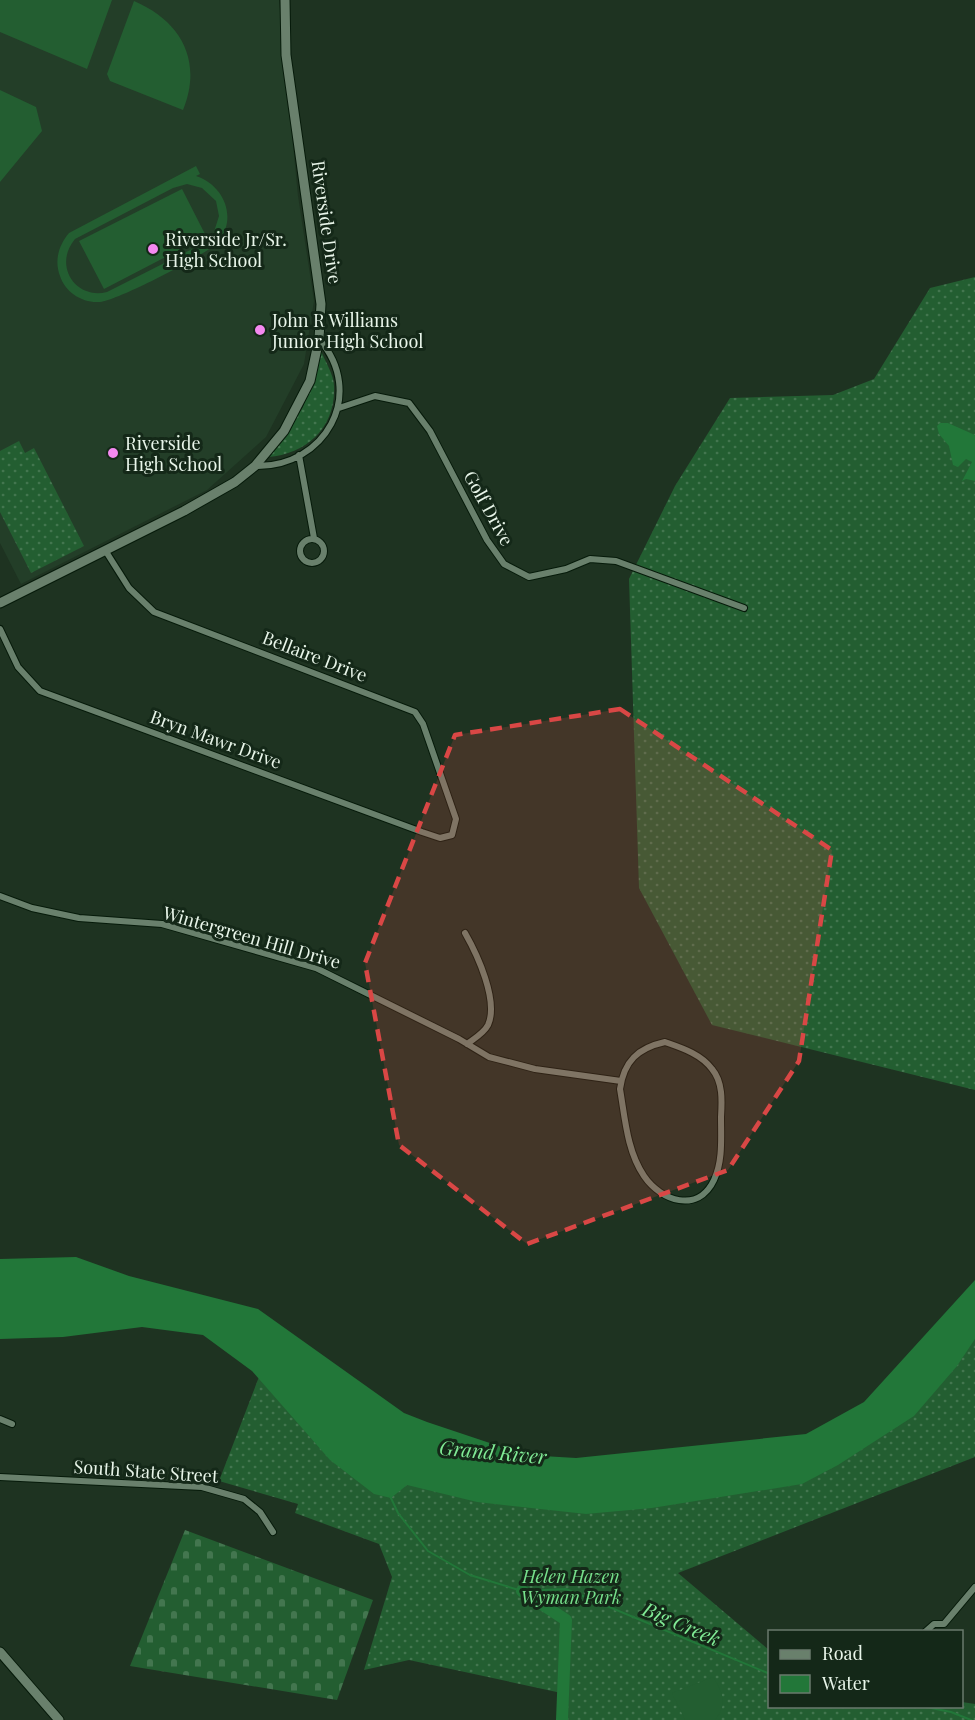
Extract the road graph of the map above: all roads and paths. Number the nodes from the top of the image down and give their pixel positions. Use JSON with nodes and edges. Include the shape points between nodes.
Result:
{"nodes":[{"id":1,"x":285,"y":0,"type":"edge"},
{"id":2,"x":319,"y":339,"type":"junction"},
{"id":3,"x":339,"y":408,"type":"junction"},
{"id":4,"x":299,"y":455,"type":"junction"},
{"id":5,"x":255,"y":466,"type":"junction"},
{"id":6,"x":314,"y":538,"type":"junction"},
{"id":7,"x":105,"y":550,"type":"junction"},
{"id":8,"x":0,"y":603,"type":"edge"},
{"id":9,"x":744,"y":608,"type":"dead end"},
{"id":10,"x":0,"y":629,"type":"edge"},
{"id":11,"x":452,"y":835,"type":"joint"},
{"id":12,"x":0,"y":896,"type":"edge"},
{"id":13,"x":465,"y":933,"type":"dead end"},
{"id":14,"x":467,"y":1044,"type":"junction"},
{"id":15,"x":621,"y":1081,"type":"junction"},
{"id":16,"x":0,"y":1419,"type":"edge"},
{"id":17,"x":12,"y":1424,"type":"dead end"},
{"id":18,"x":0,"y":1477,"type":"edge"},
{"id":19,"x":273,"y":1532,"type":"dead end"},
{"id":20,"x":975,"y":1587,"type":"edge"},
{"id":21,"x":944,"y":1624,"type":"junction"},
{"id":22,"x":927,"y":1630,"type":"edge"},
{"id":23,"x":947,"y":1630,"type":"edge"},
{"id":24,"x":0,"y":1652,"type":"edge"},
{"id":25,"x":59,"y":1720,"type":"edge"}],
"edges":[{"from":1,"to":2,"type":"main road","name":"Riverside Drive","via":[[286,55],[318,270]]},
{"from":2,"to":3,"type":"street","via":[[331,352],[336,367]]},
{"from":2,"to":5,"type":"main road","name":"Riverside Drive","via":[[310,381],[284,431]]},
{"from":3,"to":4,"type":"street","via":[[329,433]]},
{"from":3,"to":9,"type":"street","name":"Golf Drive","via":[[375,396],[409,403],[430,431],[492,548],[504,564],[529,577],[590,559],[616,561]]},
{"from":4,"to":5,"type":"street"},
{"from":4,"to":6,"type":"street"},
{"from":5,"to":7,"type":"main road","name":"Riverside Drive","via":[[184,511]]},
{"from":6,"to":6,"type":"street","via":[[306,540],[300,549],[303,560],[311,563],[324,554],[321,542]]},
{"from":7,"to":8,"type":"main road","name":"Riverside Drive"},
{"from":7,"to":11,"type":"street","name":"Bellaire Drive","via":[[129,588],[154,612],[415,711],[454,809],[456,826]]},
{"from":10,"to":11,"type":"street","name":"Bryn Mawr Drive","via":[[18,667],[40,690],[422,832],[440,838]]},
{"from":12,"to":14,"type":"street","name":"Wintergreen Hill Drive","via":[[32,908],[80,918],[162,924],[316,968]]},
{"from":13,"to":14,"type":"street","via":[[476,952],[491,1009],[489,1024]]},
{"from":14,"to":15,"type":"street","name":"Wintergreen Hill Drive","via":[[511,1064]]},
{"from":15,"to":15,"type":"street","via":[[635,1054],[665,1042],[695,1055],[714,1070],[722,1093],[720,1160],[705,1192],[692,1199],[666,1198],[644,1176],[633,1154]]},
{"from":16,"to":17,"type":"street"},
{"from":18,"to":19,"type":"street","name":"South State Street","via":[[202,1487],[244,1499],[260,1512]]},
{"from":20,"to":21,"type":"street"},
{"from":21,"to":22,"type":"street","via":[[934,1624]]},
{"from":21,"to":23,"type":"street"},
{"from":24,"to":25,"type":"main road"}]}
